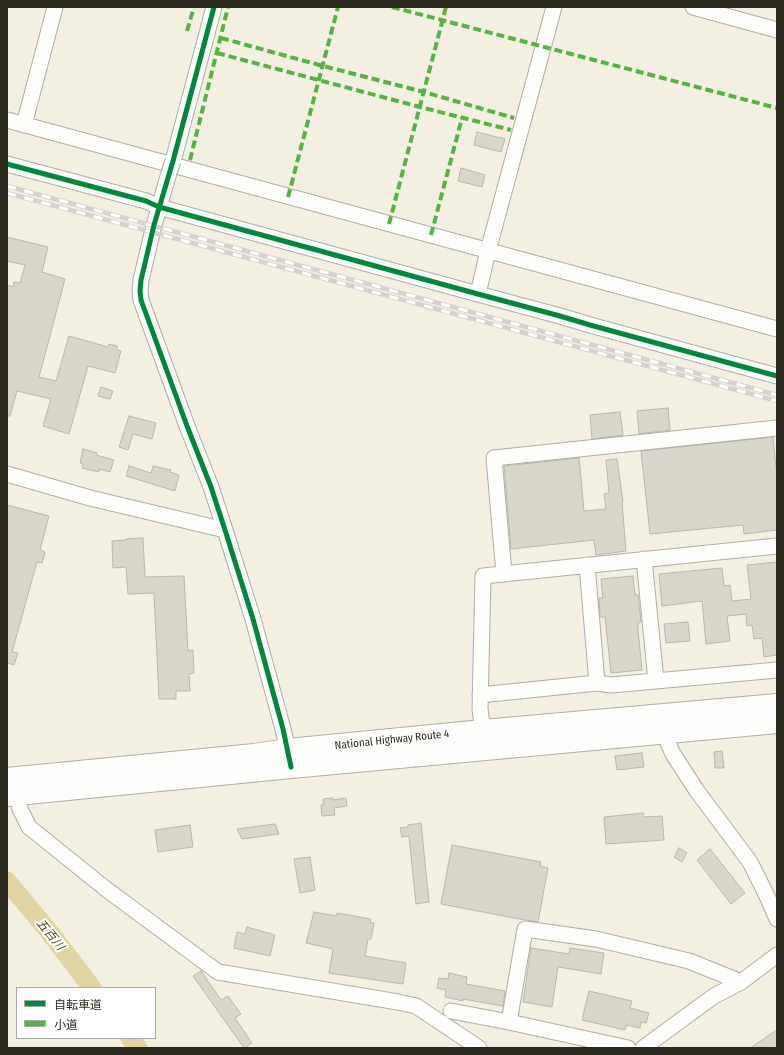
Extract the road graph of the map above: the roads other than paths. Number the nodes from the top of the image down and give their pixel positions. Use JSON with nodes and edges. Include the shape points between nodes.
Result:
{"nodes":[{"id":1,"x":55,"y":7,"type":"edge"},
{"id":2,"x":214,"y":7,"type":"edge"},
{"id":3,"x":554,"y":7,"type":"edge"},
{"id":4,"x":693,"y":7,"type":"edge"},
{"id":5,"x":777,"y":30,"type":"edge"},
{"id":6,"x":7,"y":120,"type":"edge"},
{"id":7,"x":24,"y":125,"type":"junction"},
{"id":8,"x":7,"y":164,"type":"edge"},
{"id":9,"x":159,"y":207,"type":"junction"},
{"id":10,"x":488,"y":251,"type":"junction"},
{"id":11,"x":478,"y":294,"type":"junction"},
{"id":12,"x":777,"y":329,"type":"edge"},
{"id":13,"x":777,"y":376,"type":"edge"},
{"id":14,"x":777,"y":428,"type":"edge"},
{"id":15,"x":7,"y":474,"type":"edge"},
{"id":16,"x":225,"y":530,"type":"junction"},
{"id":17,"x":777,"y":546,"type":"edge"},
{"id":18,"x":644,"y":560,"type":"junction"},
{"id":19,"x":586,"y":565,"type":"junction"},
{"id":20,"x":504,"y":574,"type":"junction"},
{"id":21,"x":777,"y":670,"type":"edge"},
{"id":22,"x":656,"y":681,"type":"junction"},
{"id":23,"x":597,"y":683,"type":"junction"},
{"id":24,"x":480,"y":695,"type":"junction"},
{"id":25,"x":777,"y":705,"type":"edge"},
{"id":26,"x":777,"y":722,"type":"edge"},
{"id":27,"x":483,"y":731,"type":"junction"},
{"id":28,"x":667,"y":732,"type":"junction"},
{"id":29,"x":290,"y":759,"type":"junction"},
{"id":30,"x":11,"y":789,"type":"edge"},
{"id":31,"x":777,"y":919,"type":"edge"},
{"id":32,"x":777,"y":955,"type":"edge"},
{"id":33,"x":740,"y":982,"type":"junction"},
{"id":34,"x":451,"y":1011,"type":"dead end"},
{"id":35,"x":509,"y":1022,"type":"junction"},
{"id":36,"x":478,"y":1048,"type":"edge"},
{"id":37,"x":628,"y":1048,"type":"edge"},
{"id":38,"x":643,"y":1048,"type":"edge"}],
"edges":[{"from":1,"to":7,"type":"street"},
{"from":2,"to":9,"type":"street"},
{"from":3,"to":10,"type":"street"},
{"from":4,"to":5,"type":"street"},
{"from":6,"to":7,"type":"street"},
{"from":7,"to":10,"type":"street"},
{"from":8,"to":9,"type":"street","via":[[146,201]]},
{"from":9,"to":11,"type":"street"},
{"from":9,"to":16,"type":"street","via":[[141,280],[141,300]]},
{"from":10,"to":11,"type":"street"},
{"from":10,"to":12,"type":"street"},
{"from":11,"to":13,"type":"street"},
{"from":14,"to":20,"type":"street","via":[[494,458]]},
{"from":15,"to":16,"type":"street","via":[[90,498]]},
{"from":16,"to":29,"type":"street","via":[[253,619]]},
{"from":17,"to":18,"type":"street"},
{"from":18,"to":19,"type":"street"},
{"from":18,"to":22,"type":"street"},
{"from":19,"to":20,"type":"street"},
{"from":19,"to":23,"type":"street"},
{"from":20,"to":24,"type":"street","via":[[483,576]]},
{"from":21,"to":22,"type":"street"},
{"from":22,"to":23,"type":"street","via":[[611,685]]},
{"from":23,"to":24,"type":"street"},
{"from":24,"to":27,"type":"street"},
{"from":25,"to":27,"type":"highway","name":"National Highway Route 4"},
{"from":26,"to":28,"type":"highway","name":"National Highway Route 4"},
{"from":27,"to":29,"type":"highway","name":"National Highway Route 4"},
{"from":28,"to":29,"type":"highway","name":"National Highway Route 4"},
{"from":28,"to":31,"type":"street","via":[[673,754],[750,862]]},
{"from":29,"to":30,"type":"highway","name":"National Highway Route 4"},
{"from":30,"to":36,"type":"street","via":[[29,827],[106,889],[218,972],[416,1006]]},
{"from":32,"to":33,"type":"street"},
{"from":33,"to":35,"type":"street","via":[[689,961],[596,939],[525,929]]},
{"from":33,"to":38,"type":"street","via":[[714,996]]},
{"from":34,"to":35,"type":"street"},
{"from":35,"to":37,"type":"street"}]}
